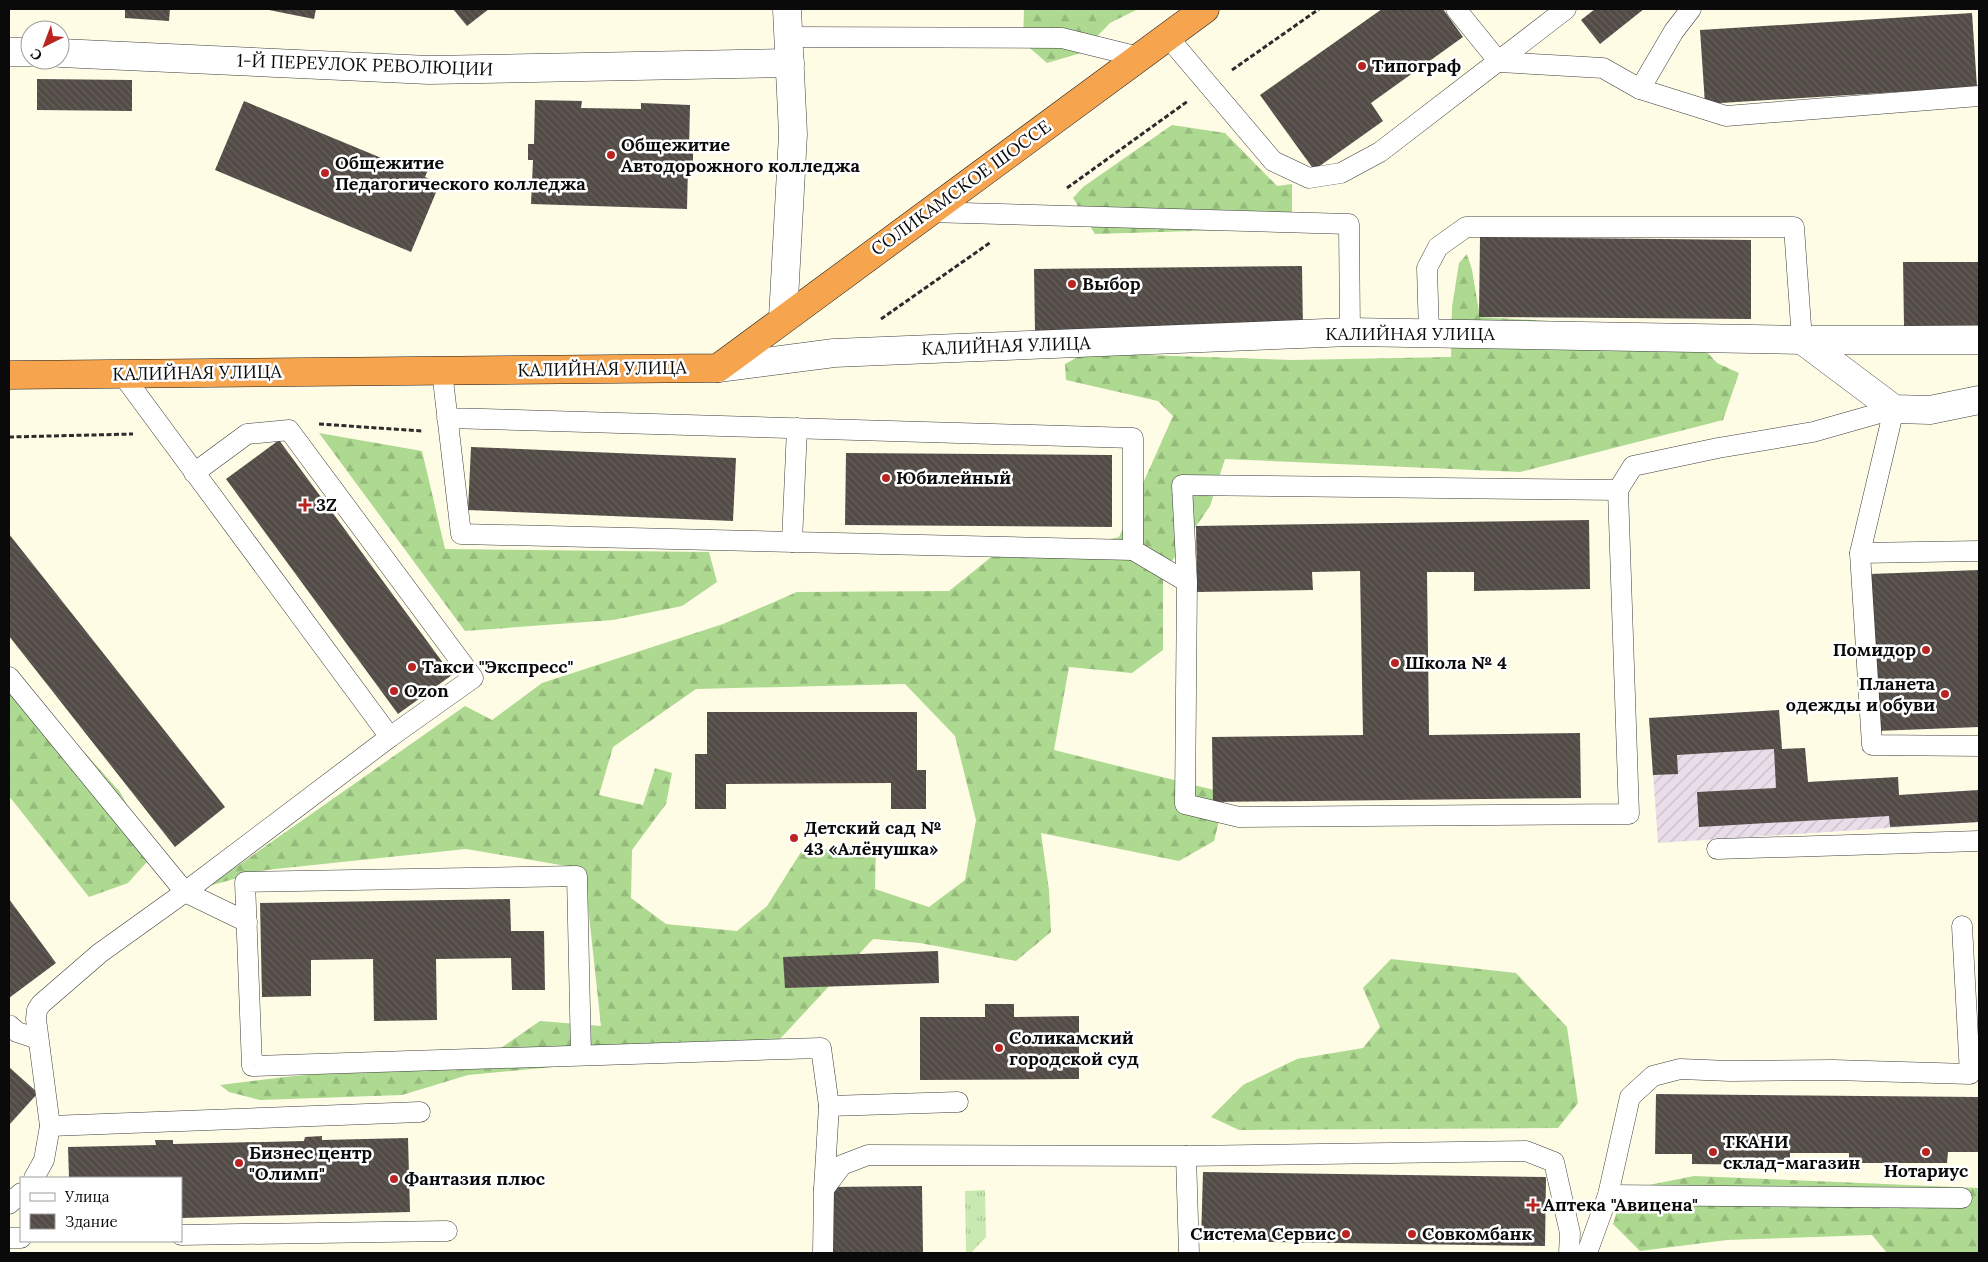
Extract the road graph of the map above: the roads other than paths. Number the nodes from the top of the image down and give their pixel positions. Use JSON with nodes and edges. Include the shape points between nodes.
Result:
{"nodes":[{"id":1,"x":787,"y":9,"type":"edge"},
{"id":2,"x":1205,"y":9,"type":"edge"},
{"id":3,"x":1456,"y":9,"type":"edge"},
{"id":4,"x":1566,"y":9,"type":"edge"},
{"id":5,"x":1691,"y":9,"type":"edge"},
{"id":6,"x":1167,"y":36,"type":"junction"},
{"id":7,"x":789,"y":50,"type":"junction"},
{"id":8,"x":70,"y":53,"type":"edge"},
{"id":9,"x":1139,"y":57,"type":"junction"},
{"id":10,"x":1499,"y":62,"type":"junction"},
{"id":11,"x":1640,"y":89,"type":"junction"},
{"id":12,"x":1979,"y":96,"type":"edge"},
{"id":13,"x":927,"y":212,"type":"junction"},
{"id":14,"x":783,"y":318,"type":"junction"},
{"id":15,"x":1350,"y":332,"type":"junction"},
{"id":16,"x":1429,"y":333,"type":"junction"},
{"id":17,"x":1802,"y":340,"type":"junction"},
{"id":18,"x":1979,"y":340,"type":"edge"},
{"id":19,"x":718,"y":368,"type":"junction"},
{"id":20,"x":442,"y":371,"type":"junction"},
{"id":21,"x":122,"y":374,"type":"junction"},
{"id":22,"x":9,"y":375,"type":"edge"},
{"id":23,"x":1979,"y":400,"type":"edge"},
{"id":24,"x":1894,"y":409,"type":"junction"},
{"id":25,"x":448,"y":425,"type":"junction"},
{"id":26,"x":797,"y":428,"type":"junction"},
{"id":27,"x":194,"y":474,"type":"junction"},
{"id":28,"x":1618,"y":490,"type":"junction"},
{"id":29,"x":792,"y":542,"type":"junction"},
{"id":30,"x":1133,"y":550,"type":"junction"},
{"id":31,"x":1979,"y":551,"type":"edge"},
{"id":32,"x":1860,"y":553,"type":"junction"},
{"id":33,"x":1187,"y":582,"type":"junction"},
{"id":34,"x":9,"y":677,"type":"edge"},
{"id":35,"x":390,"y":737,"type":"junction"},
{"id":36,"x":1979,"y":746,"type":"edge"},
{"id":37,"x":1979,"y":841,"type":"edge"},
{"id":38,"x":1717,"y":848,"type":"dead end"},
{"id":39,"x":185,"y":892,"type":"junction"},
{"id":40,"x":247,"y":922,"type":"junction"},
{"id":41,"x":1962,"y":926,"type":"dead end"},
{"id":42,"x":9,"y":1025,"type":"edge"},
{"id":43,"x":38,"y":1040,"type":"junction"},
{"id":44,"x":581,"y":1055,"type":"junction"},
{"id":45,"x":958,"y":1102,"type":"dead end"},
{"id":46,"x":830,"y":1106,"type":"junction"},
{"id":47,"x":420,"y":1112,"type":"dead end"},
{"id":48,"x":50,"y":1126,"type":"junction"},
{"id":49,"x":1186,"y":1156,"type":"junction"},
{"id":50,"x":35,"y":1177,"type":"edge"},
{"id":51,"x":824,"y":1189,"type":"junction"},
{"id":52,"x":20,"y":1194,"type":"edge"},
{"id":53,"x":1608,"y":1195,"type":"junction"},
{"id":54,"x":1962,"y":1198,"type":"dead end"},
{"id":55,"x":9,"y":1204,"type":"edge"},
{"id":56,"x":447,"y":1231,"type":"dead end"},
{"id":57,"x":182,"y":1235,"type":"edge"},
{"id":58,"x":823,"y":1253,"type":"edge"},
{"id":59,"x":1190,"y":1253,"type":"edge"},
{"id":60,"x":1569,"y":1253,"type":"edge"},
{"id":61,"x":1587,"y":1253,"type":"edge"}],
"edges":[{"from":1,"to":7,"type":"street"},
{"from":2,"to":6,"type":"highway","name":"СОЛИКАМСКОЕ ШОССЕ"},
{"from":3,"to":10,"type":"lane"},
{"from":4,"to":10,"type":"lane"},
{"from":5,"to":11,"type":"lane","via":[[1674,31]]},
{"from":6,"to":9,"type":"highway","name":"СОЛИКАМСКОЕ ШОССЕ"},
{"from":6,"to":10,"type":"lane","via":[[1273,161],[1309,178],[1341,173],[1380,152]]},
{"from":7,"to":8,"type":"street","name":"1-Й ПЕРЕУЛОК РЕВОЛЮЦИИ","via":[[429,70]]},
{"from":7,"to":9,"type":"lane","via":[[1062,38]]},
{"from":7,"to":14,"type":"street","via":[[793,134]]},
{"from":9,"to":13,"type":"highway","name":"СОЛИКАМСКОЕ ШОССЕ"},
{"from":10,"to":11,"type":"lane","via":[[1602,68]]},
{"from":11,"to":12,"type":"lane","via":[[1726,116]]},
{"from":13,"to":14,"type":"highway","name":"СОЛИКАМСКОЕ ШОССЕ"},
{"from":13,"to":15,"type":"lane","via":[[1349,224]]},
{"from":14,"to":19,"type":"highway","name":"СОЛИКАМСКОЕ ШОССЕ"},
{"from":15,"to":16,"type":"street","name":"КАЛИЙНАЯ УЛИЦА"},
{"from":15,"to":19,"type":"street","name":"КАЛИЙНАЯ УЛИЦА","via":[[834,353]]},
{"from":16,"to":17,"type":"street","name":"КАЛИЙНАЯ УЛИЦА"},
{"from":16,"to":17,"type":"lane","via":[[1427,268],[1438,247],[1466,227],[1794,227]]},
{"from":17,"to":18,"type":"street","name":"КАЛИЙНАЯ УЛИЦА"},
{"from":17,"to":24,"type":"street"},
{"from":19,"to":20,"type":"highway","name":"КАЛИЙНАЯ УЛИЦА"},
{"from":20,"to":21,"type":"highway","name":"КАЛИЙНАЯ УЛИЦА"},
{"from":20,"to":25,"type":"lane"},
{"from":21,"to":22,"type":"highway","name":"КАЛИЙНАЯ УЛИЦА"},
{"from":21,"to":27,"type":"lane"},
{"from":23,"to":24,"type":"street","via":[[1930,410]]},
{"from":24,"to":28,"type":"lane","via":[[1813,432],[1632,466]]},
{"from":24,"to":32,"type":"lane"},
{"from":25,"to":26,"type":"lane"},
{"from":25,"to":29,"type":"lane","via":[[461,534]]},
{"from":26,"to":29,"type":"lane"},
{"from":26,"to":30,"type":"lane","via":[[1133,438]]},
{"from":27,"to":35,"type":"lane"},
{"from":27,"to":35,"type":"lane","via":[[247,434],[290,430],[473,678]]},
{"from":28,"to":33,"type":"lane","via":[[1182,485]]},
{"from":28,"to":33,"type":"lane","via":[[1629,814],[1239,817],[1185,804]]},
{"from":29,"to":30,"type":"lane"},
{"from":30,"to":33,"type":"lane"},
{"from":31,"to":32,"type":"lane"},
{"from":32,"to":36,"type":"lane","via":[[1872,745]]},
{"from":34,"to":39,"type":"lane"},
{"from":35,"to":39,"type":"lane"},
{"from":37,"to":38,"type":"lane"},
{"from":39,"to":40,"type":"lane"},
{"from":39,"to":43,"type":"lane","via":[[100,953],[41,1004],[36,1019]]},
{"from":40,"to":44,"type":"lane","via":[[252,1066]]},
{"from":40,"to":44,"type":"lane","via":[[245,882],[577,876]]},
{"from":41,"to":53,"type":"lane","via":[[1970,1074],[1680,1069],[1653,1076],[1630,1097]]},
{"from":42,"to":43,"type":"lane","via":[[17,1032]]},
{"from":43,"to":48,"type":"lane"},
{"from":44,"to":46,"type":"lane","via":[[821,1048]]},
{"from":45,"to":46,"type":"lane"},
{"from":46,"to":51,"type":"lane"},
{"from":47,"to":48,"type":"lane"},
{"from":48,"to":50,"type":"lane","via":[[44,1160]]},
{"from":49,"to":51,"type":"lane","via":[[868,1155],[842,1165]]},
{"from":49,"to":59,"type":"lane"},
{"from":49,"to":60,"type":"lane","via":[[1526,1151],[1554,1162],[1570,1233]]},
{"from":51,"to":58,"type":"lane"},
{"from":52,"to":55,"type":"lane"},
{"from":53,"to":54,"type":"lane"},
{"from":53,"to":61,"type":"lane"},
{"from":56,"to":57,"type":"lane"}]}
